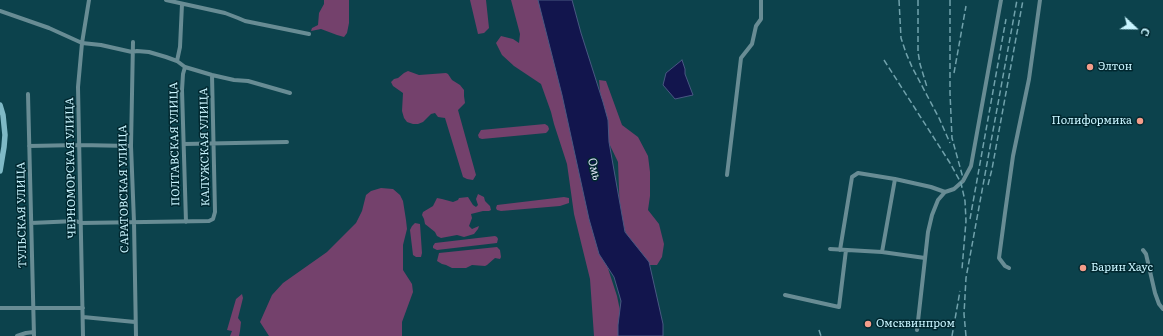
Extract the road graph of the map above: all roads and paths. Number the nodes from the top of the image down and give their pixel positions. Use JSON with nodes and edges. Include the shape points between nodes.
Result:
{"nodes":[{"id":1,"x":89,"y":0,"type":"edge"},
{"id":2,"x":166,"y":0,"type":"edge"},
{"id":3,"x":761,"y":0,"type":"edge"},
{"id":4,"x":1000,"y":0,"type":"edge"},
{"id":5,"x":1040,"y":0,"type":"edge"},
{"id":6,"x":176,"y":1,"type":"edge"},
{"id":7,"x":182,"y":4,"type":"junction"},
{"id":8,"x":0,"y":11,"type":"edge"},
{"id":9,"x":309,"y":34,"type":"dead end"},
{"id":10,"x":133,"y":42,"type":"dead end"},
{"id":11,"x":82,"y":43,"type":"junction"},
{"id":12,"x":132,"y":52,"type":"junction"},
{"id":13,"x":177,"y":61,"type":"junction"},
{"id":14,"x":185,"y":67,"type":"junction"},
{"id":15,"x":212,"y":75,"type":"junction"},
{"id":16,"x":290,"y":93,"type":"dead end"},
{"id":17,"x":28,"y":94,"type":"dead end"},
{"id":18,"x":0,"y":105,"type":"edge"},
{"id":19,"x":287,"y":142,"type":"dead end"},
{"id":20,"x":213,"y":143,"type":"junction"},
{"id":21,"x":184,"y":144,"type":"junction"},
{"id":22,"x":79,"y":145,"type":"junction"},
{"id":23,"x":30,"y":146,"type":"junction"},
{"id":24,"x":131,"y":146,"type":"junction"},
{"id":25,"x":0,"y":171,"type":"edge"},
{"id":26,"x":727,"y":175,"type":"dead end"},
{"id":27,"x":895,"y":179,"type":"junction"},
{"id":28,"x":945,"y":192,"type":"junction"},
{"id":29,"x":134,"y":222,"type":"junction"},
{"id":30,"x":186,"y":222,"type":"junction"},
{"id":31,"x":31,"y":223,"type":"junction"},
{"id":32,"x":81,"y":223,"type":"junction"},
{"id":33,"x":830,"y":248,"type":"dead end"},
{"id":34,"x":840,"y":250,"type":"junction"},
{"id":35,"x":846,"y":250,"type":"junction"},
{"id":36,"x":1143,"y":250,"type":"dead end"},
{"id":37,"x":882,"y":252,"type":"junction"},
{"id":38,"x":925,"y":258,"type":"junction"},
{"id":39,"x":1009,"y":268,"type":"dead end"},
{"id":40,"x":785,"y":295,"type":"dead end"},
{"id":41,"x":0,"y":308,"type":"edge"},
{"id":42,"x":33,"y":308,"type":"junction"},
{"id":43,"x":83,"y":308,"type":"junction"},
{"id":44,"x":1163,"y":309,"type":"edge"},
{"id":45,"x":83,"y":317,"type":"junction"},
{"id":46,"x":135,"y":322,"type":"junction"},
{"id":47,"x":917,"y":330,"type":"dead end"},
{"id":48,"x":34,"y":334,"type":"edge"},
{"id":49,"x":17,"y":336,"type":"edge"},
{"id":50,"x":83,"y":336,"type":"edge"},
{"id":51,"x":136,"y":336,"type":"edge"}],
"edges":[{"from":1,"to":11,"type":"street","name":"ЧЕРНОМОРСКАЯ УЛИЦА"},
{"from":2,"to":6,"type":"street"},
{"from":3,"to":26,"type":"street","via":[[761,19],[756,26],[752,44],[742,58]]},
{"from":4,"to":28,"type":"street","via":[[971,166],[963,181],[954,189]]},
{"from":5,"to":39,"type":"street","via":[[1029,79],[1013,156],[999,258]]},
{"from":6,"to":7,"type":"street"},
{"from":7,"to":9,"type":"street","via":[[225,13],[245,21]]},
{"from":7,"to":13,"type":"street"},
{"from":8,"to":11,"type":"street"},
{"from":10,"to":12,"type":"street","name":"САРАТОВСКАЯ УЛИЦА"},
{"from":11,"to":12,"type":"street"},
{"from":11,"to":22,"type":"street","name":"ЧЕРНОМОРСКАЯ УЛИЦА","via":[[78,86]]},
{"from":12,"to":13,"type":"street","via":[[149,52]]},
{"from":12,"to":24,"type":"street","name":"САРАТОВСКАЯ УЛИЦА"},
{"from":13,"to":14,"type":"street"},
{"from":14,"to":15,"type":"street"},
{"from":14,"to":21,"type":"street","name":"ПОЛТАВСКАЯ УЛИЦА","via":[[182,90]]},
{"from":15,"to":16,"type":"street","via":[[253,82]]},
{"from":15,"to":20,"type":"street","name":"КАЛУЖСКАЯ УЛИЦА"},
{"from":17,"to":23,"type":"street","name":"ТУЛЬСКАЯ УЛИЦА"},
{"from":18,"to":25,"type":"street","via":[[5,135]]},
{"from":19,"to":20,"type":"street"},
{"from":20,"to":21,"type":"street"},
{"from":20,"to":30,"type":"street","name":"КАЛУЖСКАЯ УЛИЦА","via":[[213,219]]},
{"from":21,"to":30,"type":"street","name":"ПОЛТАВСКАЯ УЛИЦА"},
{"from":22,"to":23,"type":"street"},
{"from":22,"to":24,"type":"street"},
{"from":22,"to":32,"type":"street","name":"ЧЕРНОМОРСКАЯ УЛИЦА"},
{"from":23,"to":31,"type":"street","name":"ТУЛЬСКАЯ УЛИЦА"},
{"from":24,"to":29,"type":"street","name":"САРАТОВСКАЯ УЛИЦА"},
{"from":27,"to":28,"type":"street"},
{"from":27,"to":34,"type":"street","via":[[858,173],[852,178]]},
{"from":27,"to":37,"type":"street"},
{"from":28,"to":38,"type":"street","via":[[938,200],[932,215]]},
{"from":29,"to":30,"type":"street"},
{"from":29,"to":32,"type":"street"},
{"from":29,"to":46,"type":"street","name":"САРАТОВСКАЯ УЛИЦА"},
{"from":31,"to":32,"type":"street"},
{"from":31,"to":42,"type":"street","name":"ТУЛЬСКАЯ УЛИЦА"},
{"from":32,"to":43,"type":"street","name":"ЧЕРНОМОРСКАЯ УЛИЦА"},
{"from":33,"to":34,"type":"street"},
{"from":34,"to":35,"type":"street"},
{"from":35,"to":37,"type":"street"},
{"from":35,"to":40,"type":"street","via":[[839,307]]},
{"from":36,"to":44,"type":"street","via":[[1155,293]]},
{"from":37,"to":38,"type":"street"},
{"from":38,"to":47,"type":"street"},
{"from":41,"to":42,"type":"street"},
{"from":42,"to":43,"type":"street"},
{"from":42,"to":48,"type":"street","name":"ТУЛЬСКАЯ УЛИЦА"},
{"from":43,"to":45,"type":"street","name":"ЧЕРНОМОРСКАЯ УЛИЦА"},
{"from":45,"to":46,"type":"street"},
{"from":45,"to":50,"type":"street","name":"ЧЕРНОМОРСКАЯ УЛИЦА"},
{"from":46,"to":51,"type":"street","name":"САРАТОВСКАЯ УЛИЦА"},
{"from":48,"to":49,"type":"street"}]}
